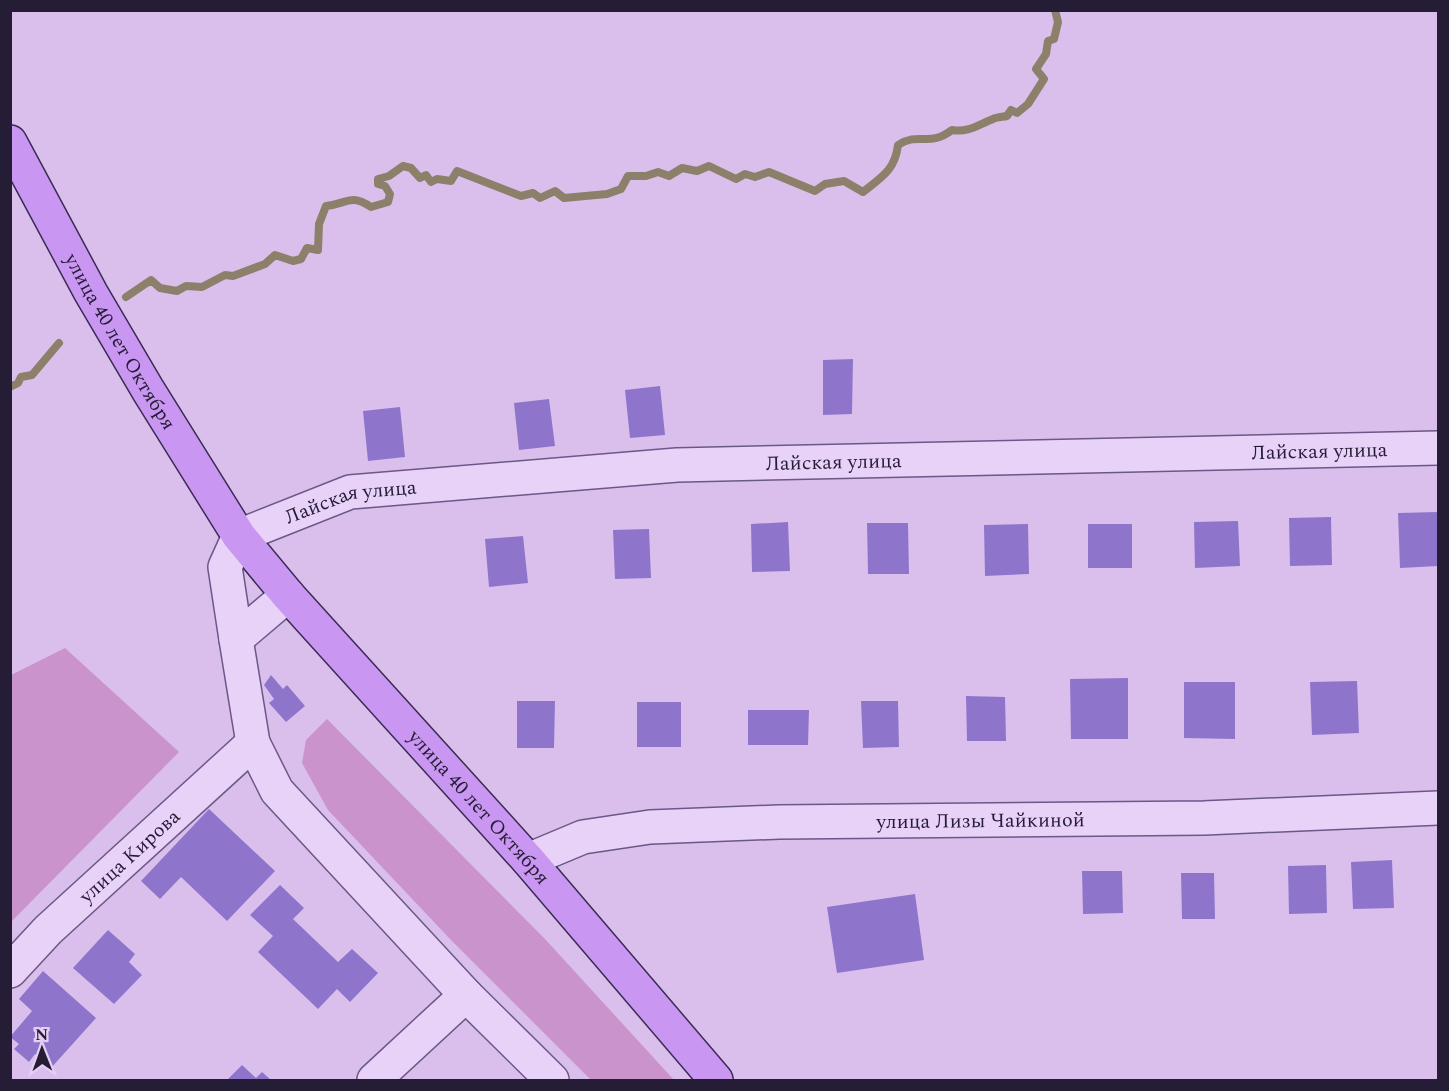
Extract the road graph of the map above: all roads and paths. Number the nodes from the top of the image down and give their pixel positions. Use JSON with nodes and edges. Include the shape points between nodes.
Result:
{"nodes":[{"id":1,"x":10,"y":142,"type":"edge"},
{"id":2,"x":1438,"y":448,"type":"edge"},
{"id":3,"x":239,"y":536,"type":"junction"},
{"id":4,"x":288,"y":595,"type":"junction"},
{"id":5,"x":236,"y":639,"type":"junction"},
{"id":6,"x":253,"y":743,"type":"junction"},
{"id":7,"x":1438,"y":808,"type":"edge"},
{"id":8,"x":528,"y":860,"type":"junction"},
{"id":9,"x":10,"y":971,"type":"edge"},
{"id":10,"x":466,"y":995,"type":"junction"},
{"id":11,"x":374,"y":1080,"type":"edge"},
{"id":12,"x":552,"y":1080,"type":"edge"},
{"id":13,"x":716,"y":1080,"type":"edge"}],
"edges":[{"from":1,"to":3,"type":"main road","name":"улица 40 лет Октября","via":[[91,293]]},
{"from":2,"to":3,"type":"street","name":"Лайская улица","via":[[677,465],[350,492]]},
{"from":3,"to":4,"type":"main road","name":"улица 40 лет Октября"},
{"from":3,"to":5,"type":"street","via":[[225,567]]},
{"from":4,"to":5,"type":"street"},
{"from":4,"to":8,"type":"main road","name":"улица 40 лет Октября"},
{"from":5,"to":6,"type":"street"},
{"from":6,"to":9,"type":"street","name":"улица Кирова","via":[[48,930]]},
{"from":6,"to":10,"type":"street","via":[[277,791]]},
{"from":7,"to":8,"type":"street","name":"улица Лизы Чайкиной","via":[[1204,818],[650,827],[583,837]]},
{"from":8,"to":13,"type":"main road","name":"улица 40 лет Октября"},
{"from":10,"to":11,"type":"street"},
{"from":10,"to":12,"type":"street"}]}
